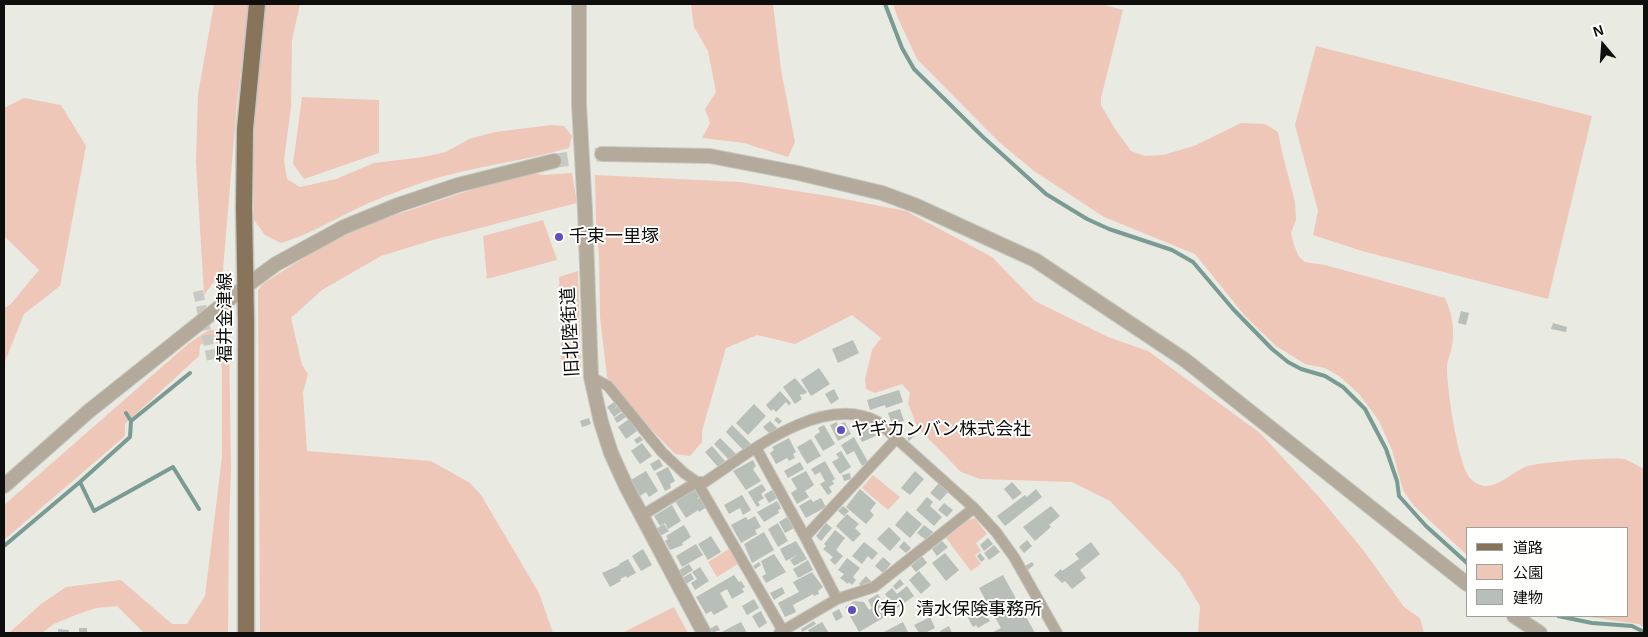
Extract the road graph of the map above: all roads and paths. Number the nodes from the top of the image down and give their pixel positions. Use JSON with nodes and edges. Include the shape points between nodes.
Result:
{"nodes":[{"id":1,"x":257,"y":4,"type":"edge"},
{"id":2,"x":579,"y":4,"type":"edge"},
{"id":3,"x":602,"y":154,"type":"tunnel mouth"},
{"id":4,"x":554,"y":162,"type":"tunnel mouth"},
{"id":5,"x":246,"y":286,"type":"junction"},
{"id":6,"x":591,"y":377,"type":"junction"},
{"id":7,"x":897,"y":438,"type":"junction"},
{"id":8,"x":756,"y":448,"type":"junction"},
{"id":9,"x":697,"y":482,"type":"junction"},
{"id":10,"x":4,"y":486,"type":"edge"},
{"id":11,"x":974,"y":508,"type":"junction"},
{"id":12,"x":641,"y":516,"type":"junction"},
{"id":13,"x":805,"y":537,"type":"junction"},
{"id":14,"x":1466,"y":583,"type":"edge"},
{"id":15,"x":837,"y":599,"type":"junction"},
{"id":16,"x":1516,"y":617,"type":"edge"},
{"id":17,"x":781,"y":632,"type":"edge"},
{"id":18,"x":246,"y":633,"type":"edge"},
{"id":19,"x":704,"y":633,"type":"edge"},
{"id":20,"x":1057,"y":633,"type":"edge"},
{"id":21,"x":1540,"y":633,"type":"edge"}],
"edges":[{"from":1,"to":5,"type":"main road","name":"福井金津線","via":[[245,129]]},
{"from":2,"to":6,"type":"street","name":"旧北陸街道","via":[[579,105]]},
{"from":3,"to":14,"type":"street","via":[[710,156],[798,172],[882,193],[1035,260],[1185,360]]},
{"from":4,"to":5,"type":"street","via":[[458,185],[398,205],[314,242]]},
{"from":5,"to":10,"type":"street","via":[[89,411]]},
{"from":5,"to":18,"type":"main road","name":"福井金津線"},
{"from":6,"to":9,"type":"street","via":[[608,386],[662,452]]},
{"from":6,"to":12,"type":"street","name":"旧北陸街道","via":[[611,453]]},
{"from":7,"to":8,"type":"street","via":[[867,416],[820,416]]},
{"from":7,"to":11,"type":"street"},
{"from":7,"to":13,"type":"street"},
{"from":8,"to":9,"type":"street","via":[[705,482]]},
{"from":8,"to":13,"type":"street"},
{"from":9,"to":12,"type":"street"},
{"from":9,"to":17,"type":"street"},
{"from":11,"to":15,"type":"street","via":[[874,587]]},
{"from":11,"to":20,"type":"street","via":[[1014,556]]},
{"from":12,"to":19,"type":"street","name":"旧北陸街道"},
{"from":13,"to":15,"type":"street"},
{"from":15,"to":17,"type":"street"},
{"from":16,"to":21,"type":"street"}]}
